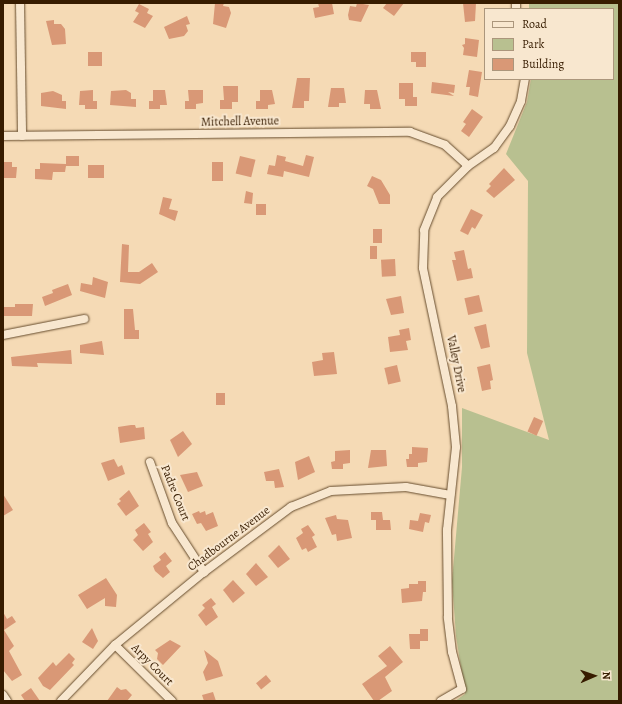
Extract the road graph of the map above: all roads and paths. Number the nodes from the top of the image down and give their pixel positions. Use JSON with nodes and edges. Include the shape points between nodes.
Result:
{"nodes":[{"id":1,"x":20,"y":3,"type":"edge"},
{"id":2,"x":525,"y":80,"type":"edge"},
{"id":3,"x":3,"y":136,"type":"edge"},
{"id":4,"x":22,"y":136,"type":"junction"},
{"id":5,"x":468,"y":166,"type":"junction"},
{"id":6,"x":84,"y":319,"type":"dead end"},
{"id":7,"x":3,"y":335,"type":"edge"},
{"id":8,"x":150,"y":462,"type":"dead end"},
{"id":9,"x":450,"y":495,"type":"junction"},
{"id":10,"x":204,"y":572,"type":"junction"},
{"id":11,"x":115,"y":645,"type":"junction"},
{"id":12,"x":3,"y":695,"type":"edge"},
{"id":13,"x":7,"y":701,"type":"edge"},
{"id":14,"x":61,"y":701,"type":"edge"},
{"id":15,"x":172,"y":701,"type":"edge"},
{"id":16,"x":441,"y":701,"type":"edge"}],
"edges":[{"from":1,"to":4,"type":"street"},
{"from":2,"to":5,"type":"street","name":"Valley Drive","via":[[510,126],[494,148]]},
{"from":3,"to":4,"type":"street","name":"Mitchell Avenue"},
{"from":4,"to":5,"type":"street","name":"Mitchell Avenue","via":[[410,132],[445,145]]},
{"from":5,"to":9,"type":"street","name":"Valley Drive","via":[[437,197],[424,230],[423,268],[455,425],[456,447]]},
{"from":6,"to":7,"type":"street"},
{"from":8,"to":10,"type":"street","name":"Padre Court","via":[[172,523]]},
{"from":9,"to":10,"type":"street","name":"Chadbourne Avenue","via":[[406,487],[331,491],[291,507]]},
{"from":9,"to":16,"type":"street","name":"Valley Drive","via":[[447,530],[448,617],[452,652],[462,689]]},
{"from":10,"to":11,"type":"street","name":"Chadbourne Avenue"},
{"from":11,"to":14,"type":"street","name":"Chadbourne Avenue"},
{"from":11,"to":15,"type":"street","name":"Arpy Court"},
{"from":12,"to":13,"type":"street"}]}
